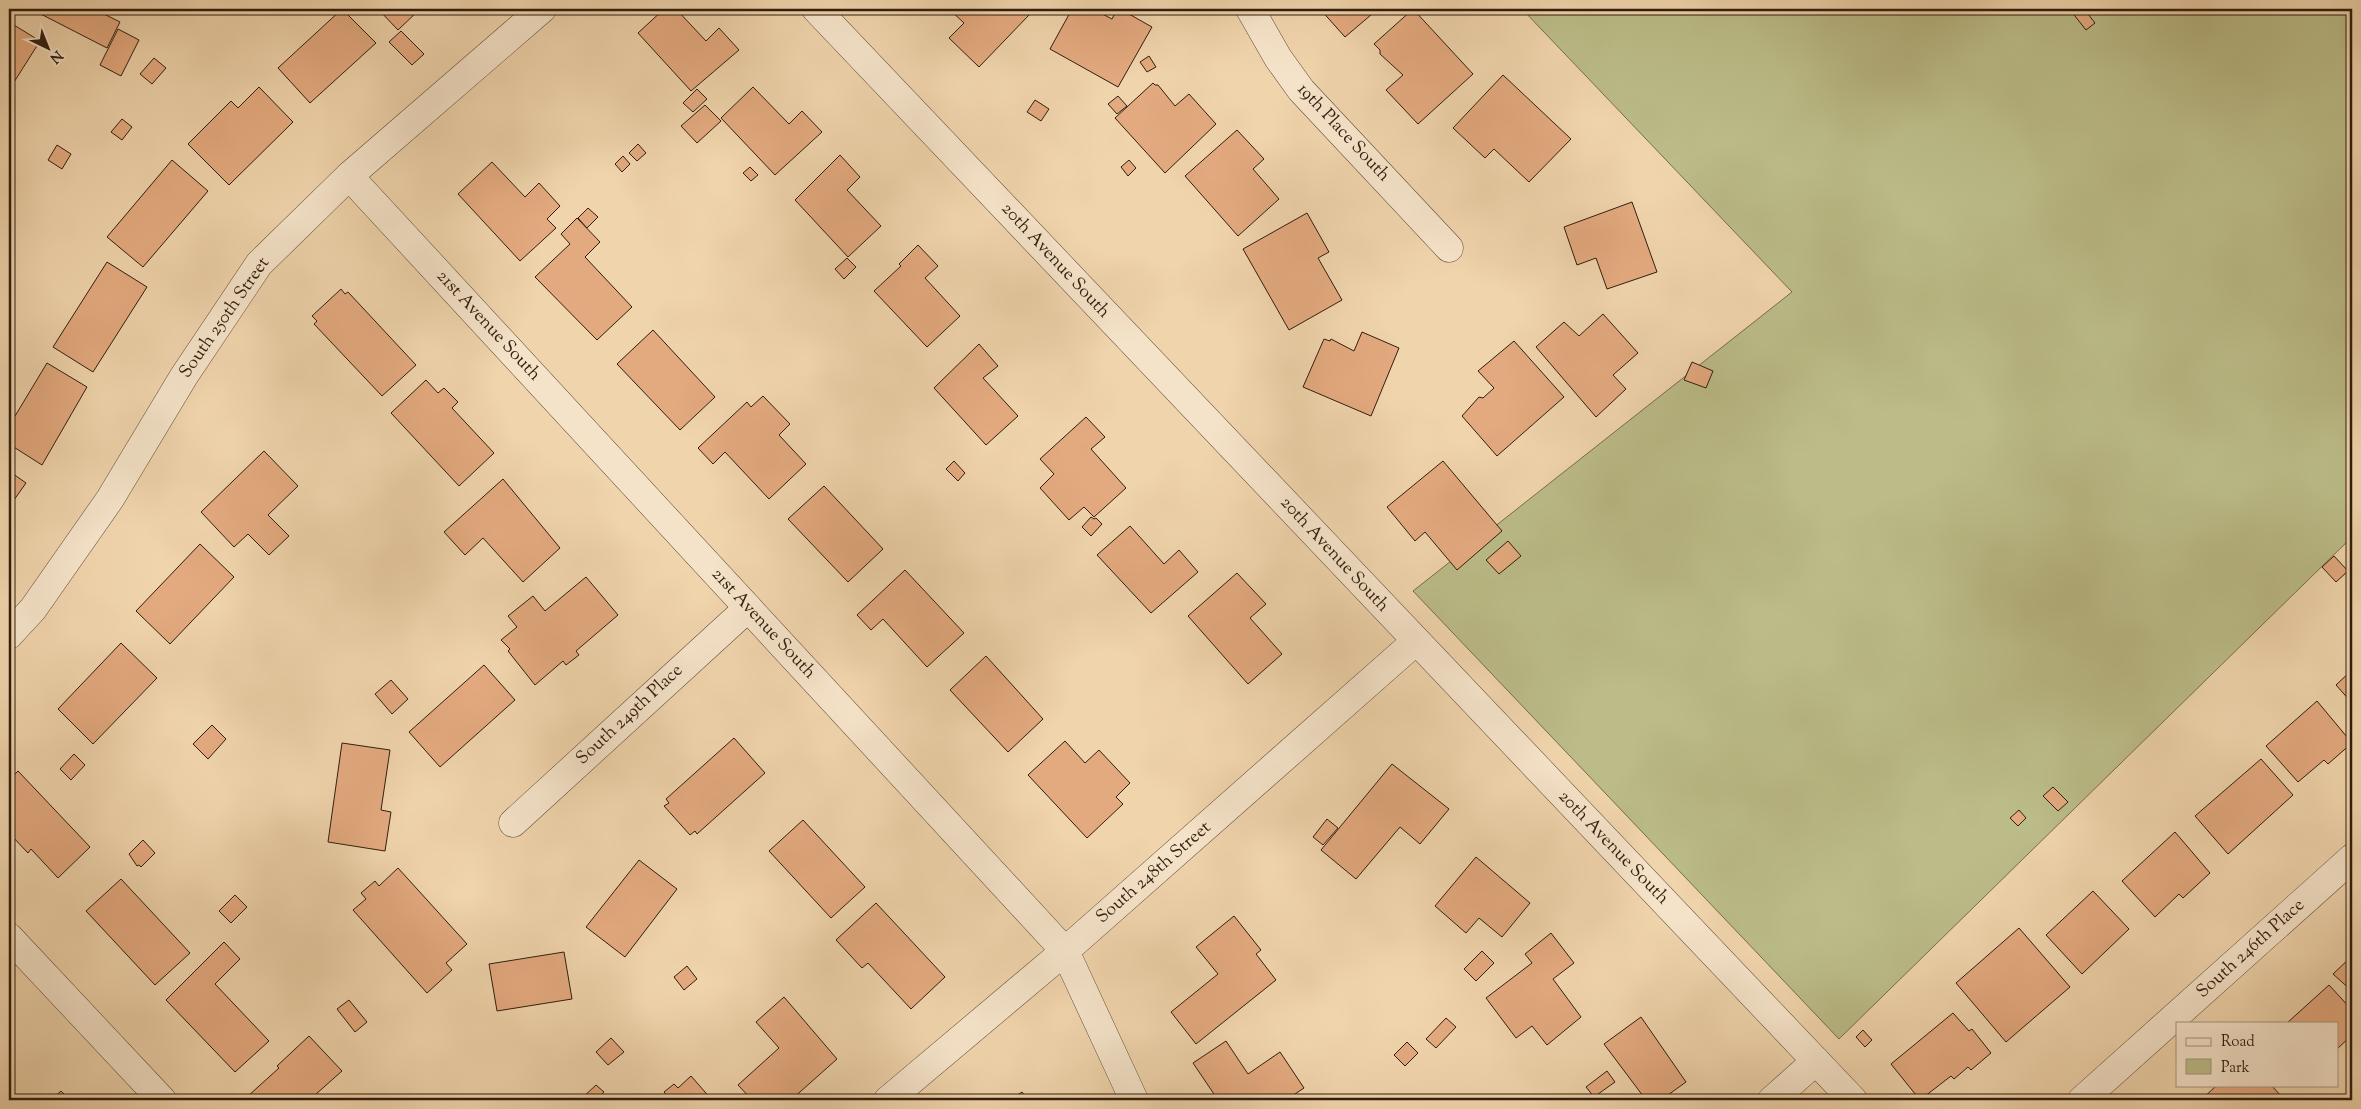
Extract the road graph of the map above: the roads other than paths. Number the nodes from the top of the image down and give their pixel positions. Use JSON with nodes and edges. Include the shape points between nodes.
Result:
{"nodes":[{"id":1,"x":542,"y":9,"type":"edge"},
{"id":2,"x":816,"y":9,"type":"edge"},
{"id":3,"x":1250,"y":9,"type":"edge"},
{"id":4,"x":350,"y":176,"type":"junction"},
{"id":5,"x":1449,"y":248,"type":"dead end"},
{"id":6,"x":748,"y":608,"type":"junction"},
{"id":7,"x":9,"y":635,"type":"edge"},
{"id":8,"x":1416,"y":641,"type":"junction"},
{"id":9,"x":513,"y":823,"type":"dead end"},
{"id":10,"x":2352,"y":858,"type":"edge"},
{"id":11,"x":9,"y":937,"type":"edge"},
{"id":12,"x":1065,"y":951,"type":"junction"},
{"id":13,"x":1816,"y":1061,"type":"junction"},
{"id":14,"x":162,"y":1100,"type":"edge"},
{"id":15,"x":888,"y":1100,"type":"edge"},
{"id":16,"x":1134,"y":1100,"type":"edge"},
{"id":17,"x":1772,"y":1100,"type":"edge"},
{"id":18,"x":1853,"y":1100,"type":"edge"},
{"id":19,"x":2082,"y":1100,"type":"edge"}],
"edges":[{"from":1,"to":4,"type":"street","name":"South 250th Street"},
{"from":2,"to":8,"type":"street","name":"20th Avenue South"},
{"from":3,"to":5,"type":"street","name":"19th Place South","via":[[1301,90]]},
{"from":4,"to":6,"type":"street","name":"21st Avenue South"},
{"from":4,"to":7,"type":"street","name":"South 250th Street","via":[[259,264],[184,376],[110,499],[33,609]]},
{"from":6,"to":9,"type":"street","name":"South 249th Place"},
{"from":6,"to":12,"type":"street","name":"21st Avenue South"},
{"from":8,"to":12,"type":"street","name":"South 248th Street"},
{"from":8,"to":13,"type":"street","name":"20th Avenue South"},
{"from":10,"to":19,"type":"street","name":"South 246th Place"},
{"from":11,"to":14,"type":"street"},
{"from":12,"to":15,"type":"street","name":"South 248th Street"},
{"from":12,"to":16,"type":"street","name":"21st Avenue South"},
{"from":13,"to":17,"type":"street"},
{"from":13,"to":18,"type":"street","name":"20th Avenue South"}]}
